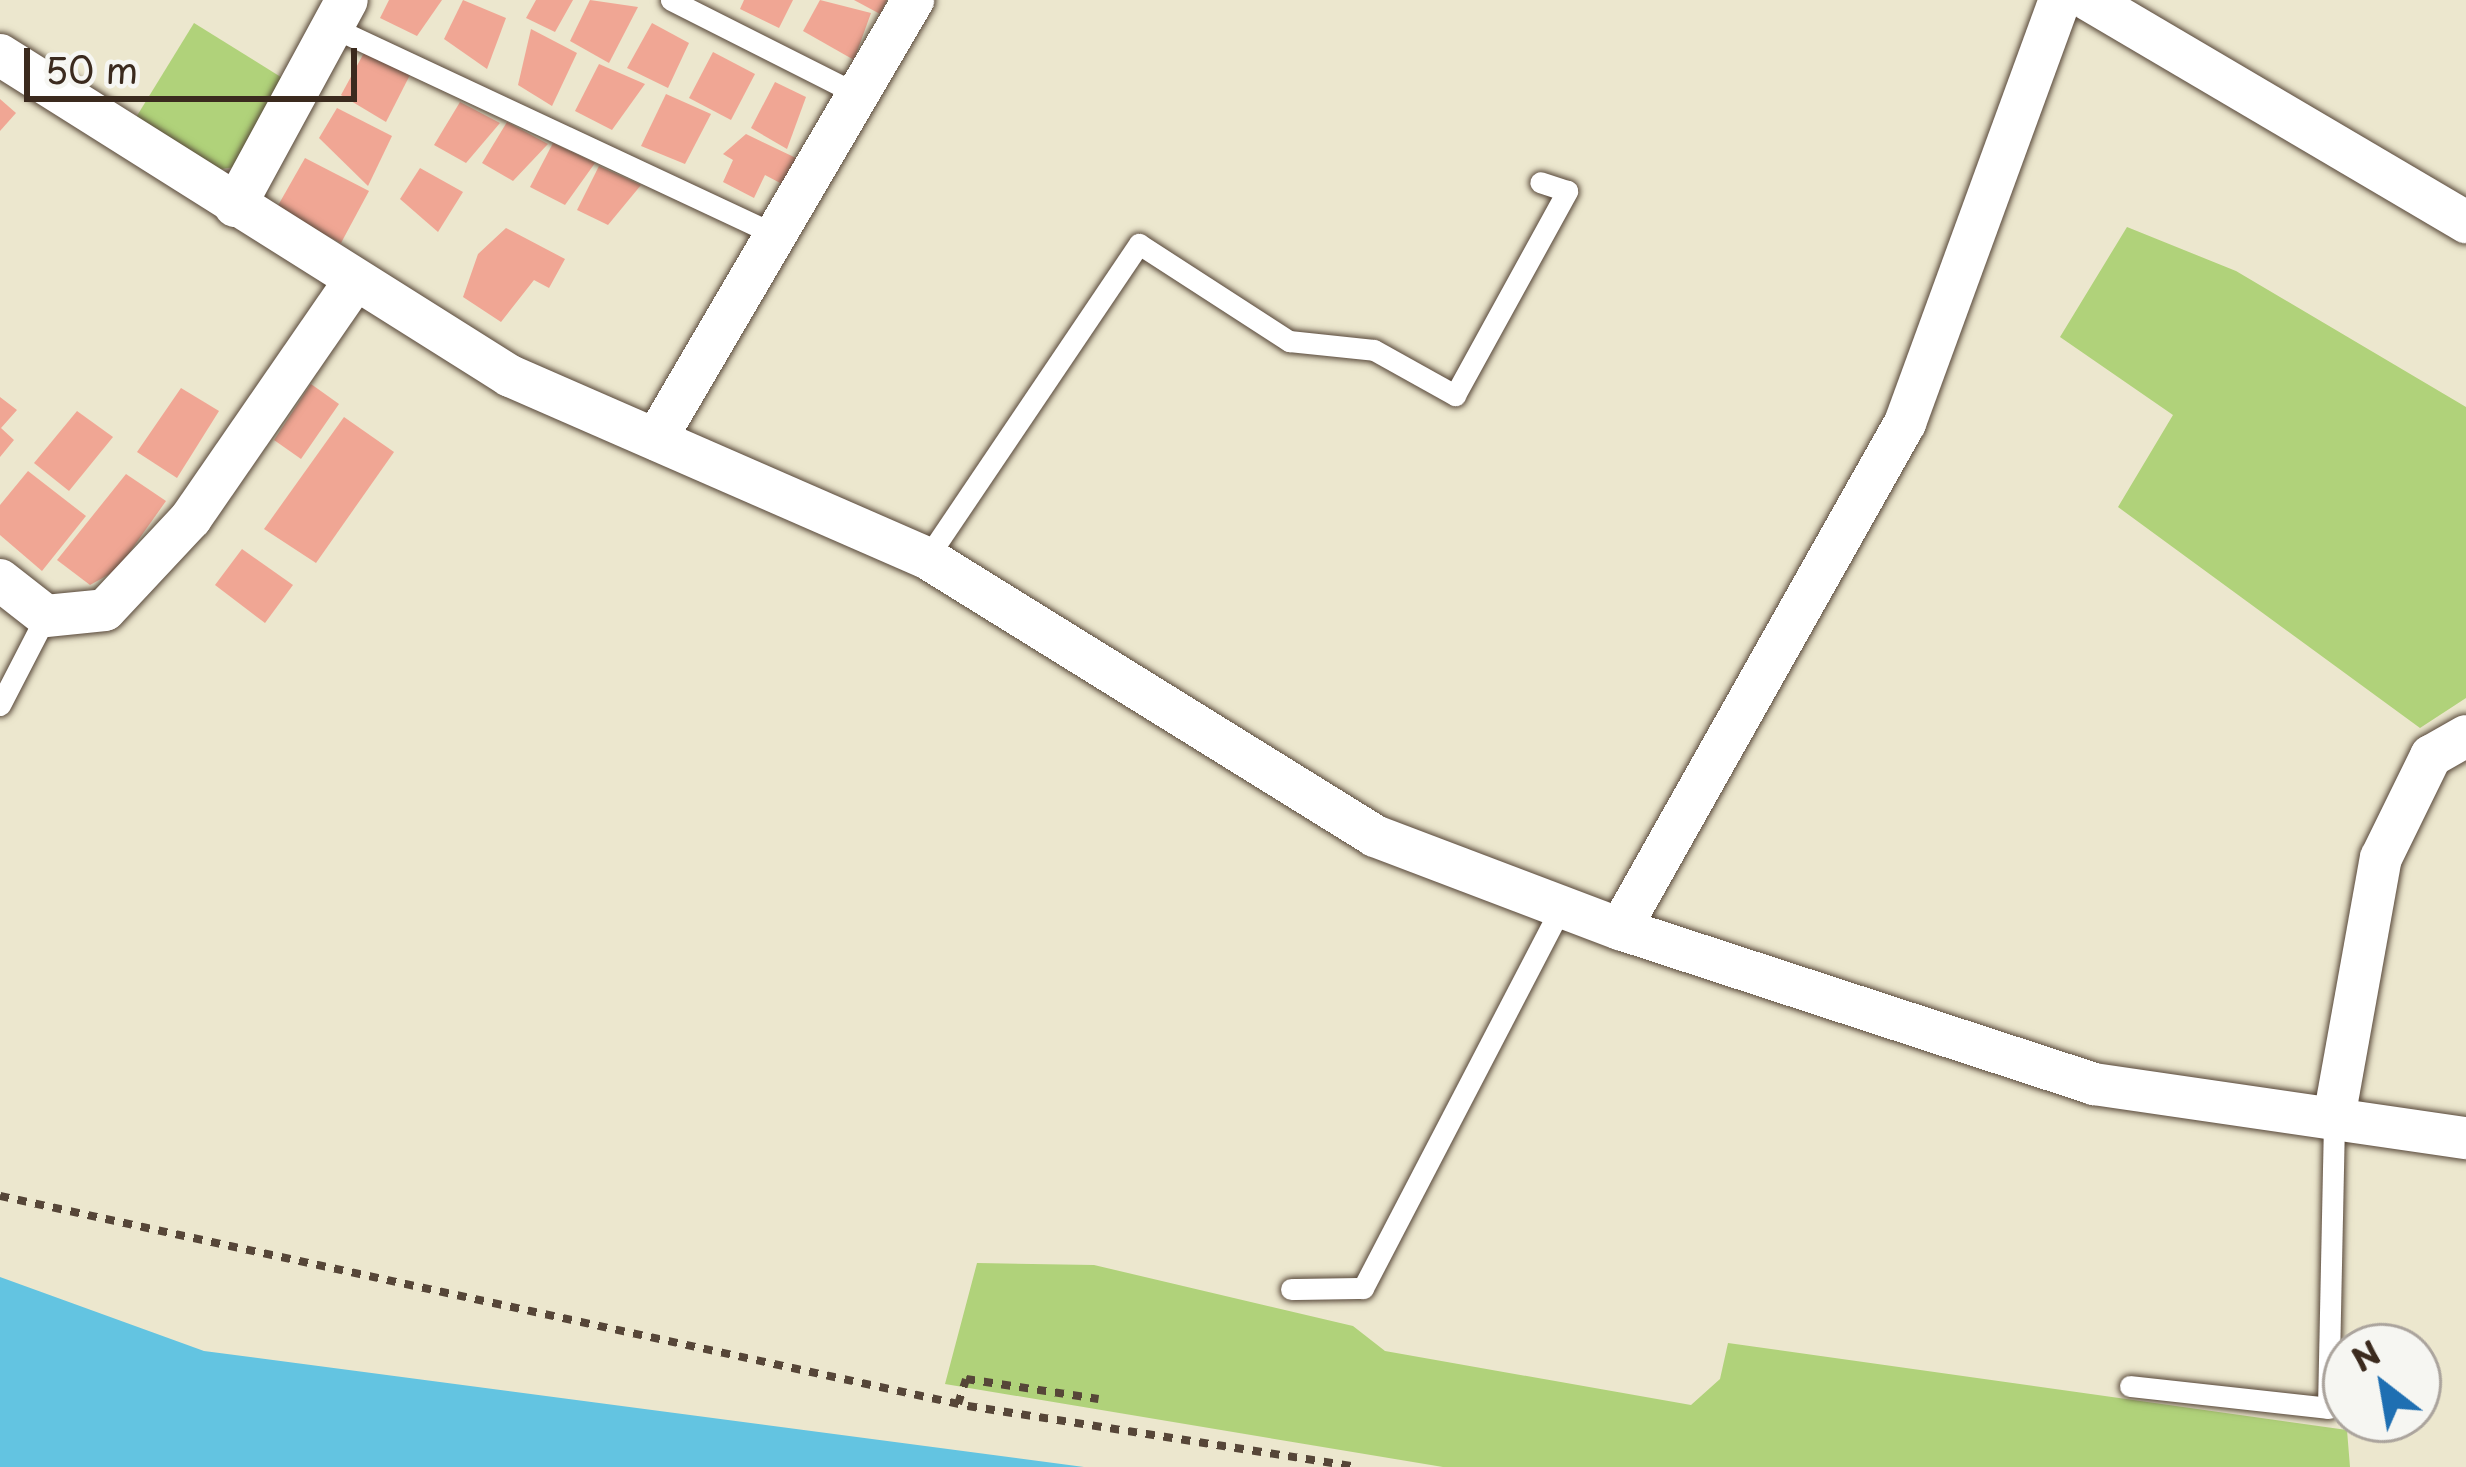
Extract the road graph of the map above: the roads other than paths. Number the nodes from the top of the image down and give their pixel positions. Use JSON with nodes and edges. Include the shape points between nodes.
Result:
{"nodes":[{"id":1,"x":671,"y":0,"type":"edge"},
{"id":2,"x":913,"y":0,"type":"edge"},
{"id":3,"x":2060,"y":0,"type":"edge"},
{"id":4,"x":2089,"y":0,"type":"edge"},
{"id":5,"x":339,"y":13,"type":"edge"},
{"id":6,"x":0,"y":55,"type":"edge"},
{"id":7,"x":859,"y":95,"type":"junction"},
{"id":8,"x":1540,"y":182,"type":"dead end"},
{"id":9,"x":235,"y":206,"type":"junction"},
{"id":10,"x":2466,"y":222,"type":"edge"},
{"id":11,"x":777,"y":235,"type":"junction"},
{"id":12,"x":354,"y":282,"type":"junction"},
{"id":13,"x":656,"y":439,"type":"junction"},
{"id":14,"x":926,"y":558,"type":"junction"},
{"id":15,"x":0,"y":580,"type":"edge"},
{"id":16,"x":46,"y":616,"type":"junction"},
{"id":17,"x":0,"y":705,"type":"edge"},
{"id":18,"x":2466,"y":736,"type":"edge"},
{"id":19,"x":1561,"y":907,"type":"junction"},
{"id":20,"x":1620,"y":929,"type":"junction"},
{"id":21,"x":2334,"y":1118,"type":"junction"},
{"id":22,"x":2466,"y":1138,"type":"edge"},
{"id":23,"x":1291,"y":1289,"type":"dead end"},
{"id":24,"x":2130,"y":1386,"type":"dead end"}],
"edges":[{"from":1,"to":7,"type":"lane"},
{"from":2,"to":7,"type":"street"},
{"from":3,"to":20,"type":"street","via":[[1905,423]]},
{"from":4,"to":10,"type":"street"},
{"from":5,"to":9,"type":"street"},
{"from":5,"to":11,"type":"lane"},
{"from":6,"to":9,"type":"street"},
{"from":7,"to":11,"type":"street"},
{"from":8,"to":14,"type":"lane","via":[[1567,191],[1455,394],[1373,350],[1289,341],[1139,244]]},
{"from":9,"to":12,"type":"street"},
{"from":11,"to":13,"type":"street"},
{"from":12,"to":13,"type":"street","via":[[510,376]]},
{"from":12,"to":16,"type":"street","via":[[191,518],[104,610]]},
{"from":13,"to":14,"type":"street"},
{"from":14,"to":19,"type":"street","via":[[1375,836]]},
{"from":15,"to":16,"type":"street"},
{"from":16,"to":17,"type":"lane"},
{"from":18,"to":21,"type":"street","via":[[2431,756],[2381,858]]},
{"from":19,"to":20,"type":"street"},
{"from":19,"to":23,"type":"lane","via":[[1363,1288]]},
{"from":20,"to":21,"type":"street","via":[[2094,1084]]},
{"from":21,"to":22,"type":"street"},
{"from":21,"to":24,"type":"lane","via":[[2328,1408]]}]}
